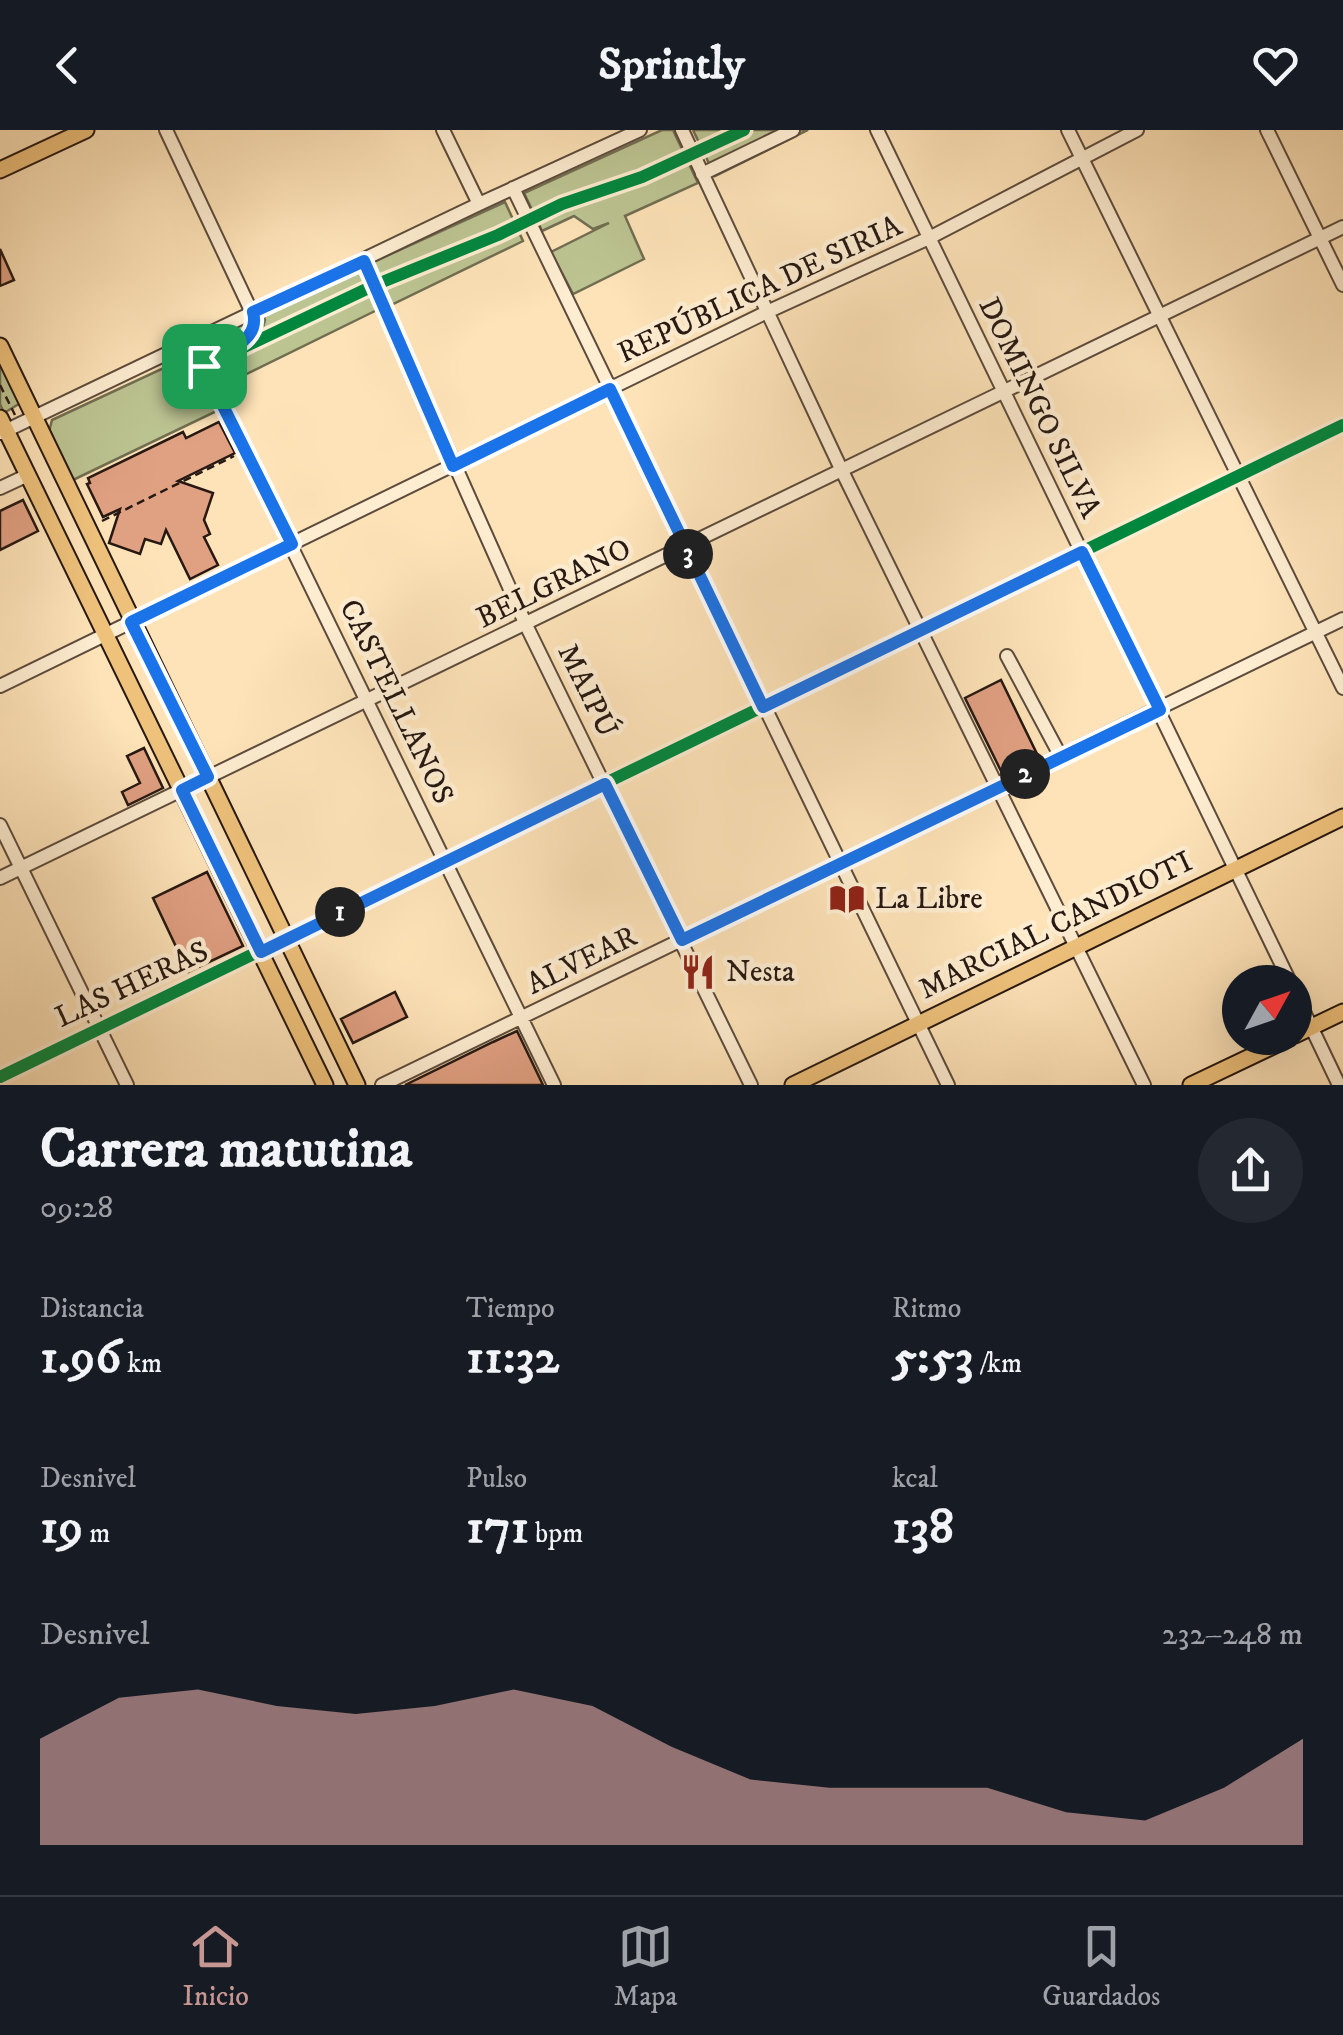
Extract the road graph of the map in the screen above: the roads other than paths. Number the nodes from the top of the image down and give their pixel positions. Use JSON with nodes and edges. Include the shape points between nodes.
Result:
{"nodes":[{"id":1,"x":86,"y":130,"type":"edge"},
{"id":2,"x":166,"y":130,"type":"edge"},
{"id":3,"x":443,"y":130,"type":"edge"},
{"id":4,"x":640,"y":130,"type":"edge"},
{"id":5,"x":682,"y":130,"type":"edge"},
{"id":6,"x":793,"y":130,"type":"edge"},
{"id":7,"x":876,"y":130,"type":"edge"},
{"id":8,"x":1068,"y":130,"type":"edge"},
{"id":9,"x":1137,"y":130,"type":"edge"},
{"id":10,"x":1267,"y":130,"type":"edge"},
{"id":11,"x":1082,"y":158,"type":"junction"},
{"id":12,"x":0,"y":170,"type":"edge"},
{"id":13,"x":702,"y":174,"type":"junction"},
{"id":14,"x":513,"y":188,"type":"junction"},
{"id":15,"x":479,"y":204,"type":"junction"},
{"id":16,"x":1343,"y":227,"type":"edge"},
{"id":17,"x":929,"y":238,"type":"junction"},
{"id":18,"x":1321,"y":239,"type":"junction"},
{"id":19,"x":364,"y":261,"type":"junction"},
{"id":20,"x":1343,"y":285,"type":"edge"},
{"id":21,"x":253,"y":312,"type":"junction"},
{"id":22,"x":767,"y":312,"type":"junction"},
{"id":23,"x":1161,"y":316,"type":"junction"},
{"id":24,"x":191,"y":341,"type":"junction"},
{"id":25,"x":0,"y":346,"type":"edge"},
{"id":26,"x":201,"y":362,"type":"junction"},
{"id":27,"x":610,"y":389,"type":"junction"},
{"id":28,"x":1004,"y":392,"type":"junction"},
{"id":29,"x":34,"y":416,"type":"junction"},
{"id":30,"x":1343,"y":425,"type":"edge"},
{"id":31,"x":2,"y":427,"type":"edge"},
{"id":32,"x":453,"y":466,"type":"junction"},
{"id":33,"x":842,"y":471,"type":"junction"},
{"id":34,"x":28,"y":475,"type":"junction"},
{"id":35,"x":1238,"y":476,"type":"junction"},
{"id":36,"x":0,"y":488,"type":"edge"},
{"id":37,"x":292,"y":544,"type":"junction"},
{"id":38,"x":686,"y":548,"type":"junction"},
{"id":39,"x":1082,"y":552,"type":"junction"},
{"id":40,"x":1343,"y":619,"type":"edge"},
{"id":41,"x":131,"y":622,"type":"junction"},
{"id":42,"x":526,"y":625,"type":"junction"},
{"id":43,"x":921,"y":630,"type":"junction"},
{"id":44,"x":1316,"y":632,"type":"junction"},
{"id":45,"x":107,"y":634,"type":"junction"},
{"id":46,"x":1007,"y":656,"type":"dead end"},
{"id":47,"x":0,"y":686,"type":"edge"},
{"id":48,"x":1343,"y":688,"type":"edge"},
{"id":49,"x":370,"y":702,"type":"junction"},
{"id":50,"x":763,"y":707,"type":"junction"},
{"id":51,"x":1160,"y":710,"type":"junction"},
{"id":52,"x":1061,"y":757,"type":"junction"},
{"id":53,"x":208,"y":777,"type":"junction"},
{"id":54,"x":605,"y":784,"type":"junction"},
{"id":55,"x":998,"y":787,"type":"junction"},
{"id":56,"x":182,"y":790,"type":"junction"},
{"id":57,"x":1343,"y":817,"type":"edge"},
{"id":58,"x":0,"y":825,"type":"edge"},
{"id":59,"x":445,"y":861,"type":"junction"},
{"id":60,"x":840,"y":864,"type":"junction"},
{"id":61,"x":21,"y":868,"type":"junction"},
{"id":62,"x":1236,"y":870,"type":"junction"},
{"id":63,"x":0,"y":878,"type":"edge"},
{"id":64,"x":285,"y":939,"type":"junction"},
{"id":65,"x":682,"y":940,"type":"junction"},
{"id":66,"x":1076,"y":948,"type":"junction"},
{"id":67,"x":261,"y":952,"type":"junction"},
{"id":68,"x":1282,"y":965,"type":"edge"},
{"id":69,"x":1343,"y":1012,"type":"edge"},
{"id":70,"x":522,"y":1018,"type":"junction"},
{"id":71,"x":919,"y":1023,"type":"junction"},
{"id":72,"x":100,"y":1027,"type":"junction"},
{"id":73,"x":1312,"y":1027,"type":"edge"},
{"id":74,"x":1312,"y":1029,"type":"edge"},
{"id":75,"x":1253,"y":1055,"type":"edge"},
{"id":76,"x":0,"y":1076,"type":"edge"},
{"id":77,"x":128,"y":1085,"type":"edge"},
{"id":78,"x":324,"y":1085,"type":"edge"},
{"id":79,"x":356,"y":1085,"type":"edge"},
{"id":80,"x":382,"y":1085,"type":"edge"},
{"id":81,"x":554,"y":1085,"type":"edge"},
{"id":82,"x":751,"y":1085,"type":"edge"},
{"id":83,"x":794,"y":1085,"type":"edge"},
{"id":84,"x":948,"y":1085,"type":"edge"},
{"id":85,"x":1144,"y":1085,"type":"edge"},
{"id":86,"x":1191,"y":1085,"type":"edge"},
{"id":87,"x":1339,"y":1085,"type":"edge"}],
"edges":[{"from":1,"to":12,"type":"main road"},
{"from":2,"to":21,"type":"street"},
{"from":3,"to":15,"type":"street"},
{"from":4,"to":14,"type":"street"},
{"from":5,"to":13,"type":"street"},
{"from":6,"to":13,"type":"street"},
{"from":7,"to":17,"type":"street","name":"DOMINGO SILVA"},
{"from":8,"to":11,"type":"street"},
{"from":9,"to":11,"type":"street","name":"REPÚBLICA DE SIRIA"},
{"from":10,"to":18,"type":"street"},
{"from":11,"to":17,"type":"street","name":"REPÚBLICA DE SIRIA"},
{"from":11,"to":23,"type":"street"},
{"from":13,"to":22,"type":"street"},
{"from":14,"to":15,"type":"street"},
{"from":14,"to":27,"type":"street"},
{"from":15,"to":19,"type":"street"},
{"from":16,"to":18,"type":"street","name":"BELGRANO"},
{"from":17,"to":22,"type":"street","name":"REPÚBLICA DE SIRIA"},
{"from":17,"to":28,"type":"street","name":"DOMINGO SILVA"},
{"from":18,"to":20,"type":"street"},
{"from":18,"to":23,"type":"street","name":"BELGRANO"},
{"from":19,"to":21,"type":"street"},
{"from":19,"to":32,"type":"street","name":"MAIPÚ"},
{"from":21,"to":24,"type":"street"},
{"from":21,"to":26,"type":"street","via":[[250,336]]},
{"from":22,"to":27,"type":"street","name":"REPÚBLICA DE SIRIA"},
{"from":22,"to":33,"type":"street"},
{"from":23,"to":28,"type":"street","name":"BELGRANO"},
{"from":23,"to":35,"type":"street"},
{"from":24,"to":26,"type":"street","name":"CASTELLANOS"},
{"from":24,"to":29,"type":"street"},
{"from":25,"to":29,"type":"main road"},
{"from":26,"to":37,"type":"street","name":"CASTELLANOS"},
{"from":27,"to":32,"type":"street","name":"REPÚBLICA DE SIRIA"},
{"from":27,"to":38,"type":"street"},
{"from":28,"to":33,"type":"street","name":"BELGRANO"},
{"from":28,"to":39,"type":"street","name":"DOMINGO SILVA"},
{"from":29,"to":31,"type":"street"},
{"from":29,"to":41,"type":"main road"},
{"from":30,"to":35,"type":"street","name":"LAS HERAS"},
{"from":31,"to":34,"type":"main road"},
{"from":32,"to":37,"type":"street","name":"REPÚBLICA DE SIRIA"},
{"from":32,"to":42,"type":"street","name":"MAIPÚ"},
{"from":33,"to":38,"type":"street","name":"BELGRANO"},
{"from":33,"to":43,"type":"street"},
{"from":34,"to":36,"type":"street"},
{"from":34,"to":45,"type":"main road"},
{"from":35,"to":39,"type":"street","name":"LAS HERAS"},
{"from":35,"to":44,"type":"street"},
{"from":37,"to":41,"type":"street","name":"REPÚBLICA DE SIRIA"},
{"from":37,"to":49,"type":"street","name":"CASTELLANOS"},
{"from":38,"to":42,"type":"street","name":"BELGRANO"},
{"from":38,"to":50,"type":"street"},
{"from":39,"to":43,"type":"street","name":"LAS HERAS"},
{"from":39,"to":51,"type":"street","name":"DOMINGO SILVA"},
{"from":40,"to":44,"type":"street","name":"ALVEAR"},
{"from":41,"to":45,"type":"street","name":"REPÚBLICA DE SIRIA"},
{"from":41,"to":53,"type":"main road"},
{"from":42,"to":49,"type":"street","name":"BELGRANO"},
{"from":42,"to":54,"type":"street","name":"MAIPÚ"},
{"from":43,"to":50,"type":"street","name":"LAS HERAS"},
{"from":43,"to":55,"type":"street"},
{"from":44,"to":48,"type":"street"},
{"from":44,"to":51,"type":"street","name":"ALVEAR"},
{"from":45,"to":47,"type":"street","name":"REPÚBLICA DE SIRIA"},
{"from":45,"to":56,"type":"main road"},
{"from":46,"to":52,"type":"street"},
{"from":49,"to":53,"type":"street","name":"BELGRANO"},
{"from":49,"to":59,"type":"street","name":"CASTELLANOS"},
{"from":50,"to":54,"type":"street","name":"LAS HERAS"},
{"from":50,"to":60,"type":"street"},
{"from":51,"to":52,"type":"street","name":"ALVEAR"},
{"from":51,"to":62,"type":"street","name":"DOMINGO SILVA"},
{"from":52,"to":55,"type":"street","name":"ALVEAR"},
{"from":53,"to":56,"type":"street","name":"BELGRANO"},
{"from":53,"to":64,"type":"main road"},
{"from":54,"to":59,"type":"street","name":"LAS HERAS"},
{"from":54,"to":65,"type":"street","name":"MAIPÚ"},
{"from":55,"to":60,"type":"street","name":"ALVEAR"},
{"from":55,"to":66,"type":"street"},
{"from":56,"to":61,"type":"street","name":"BELGRANO"},
{"from":56,"to":67,"type":"main road"},
{"from":57,"to":62,"type":"main road","name":"MARCIAL CANDIOTI"},
{"from":58,"to":61,"type":"street"},
{"from":59,"to":64,"type":"street","name":"LAS HERAS"},
{"from":59,"to":70,"type":"street","name":"CASTELLANOS"},
{"from":60,"to":65,"type":"street","name":"ALVEAR"},
{"from":60,"to":71,"type":"street"},
{"from":61,"to":63,"type":"street","name":"BELGRANO"},
{"from":61,"to":72,"type":"street"},
{"from":62,"to":66,"type":"main road","name":"MARCIAL CANDIOTI"},
{"from":62,"to":68,"type":"street","name":"DOMINGO SILVA"},
{"from":64,"to":67,"type":"street","name":"LAS HERAS"},
{"from":64,"to":79,"type":"main road"},
{"from":65,"to":70,"type":"street","name":"ALVEAR"},
{"from":65,"to":82,"type":"street","name":"MAIPÚ"},
{"from":66,"to":71,"type":"main road","name":"MARCIAL CANDIOTI"},
{"from":66,"to":85,"type":"street"},
{"from":67,"to":72,"type":"street","name":"LAS HERAS"},
{"from":67,"to":78,"type":"main road"},
{"from":69,"to":73,"type":"main road"},
{"from":70,"to":80,"type":"street","name":"ALVEAR"},
{"from":70,"to":81,"type":"street","name":"CASTELLANOS"},
{"from":71,"to":83,"type":"main road","name":"MARCIAL CANDIOTI"},
{"from":71,"to":84,"type":"street"},
{"from":72,"to":76,"type":"street","name":"LAS HERAS"},
{"from":72,"to":77,"type":"street"},
{"from":74,"to":87,"type":"street"},
{"from":75,"to":86,"type":"main road"}]}
